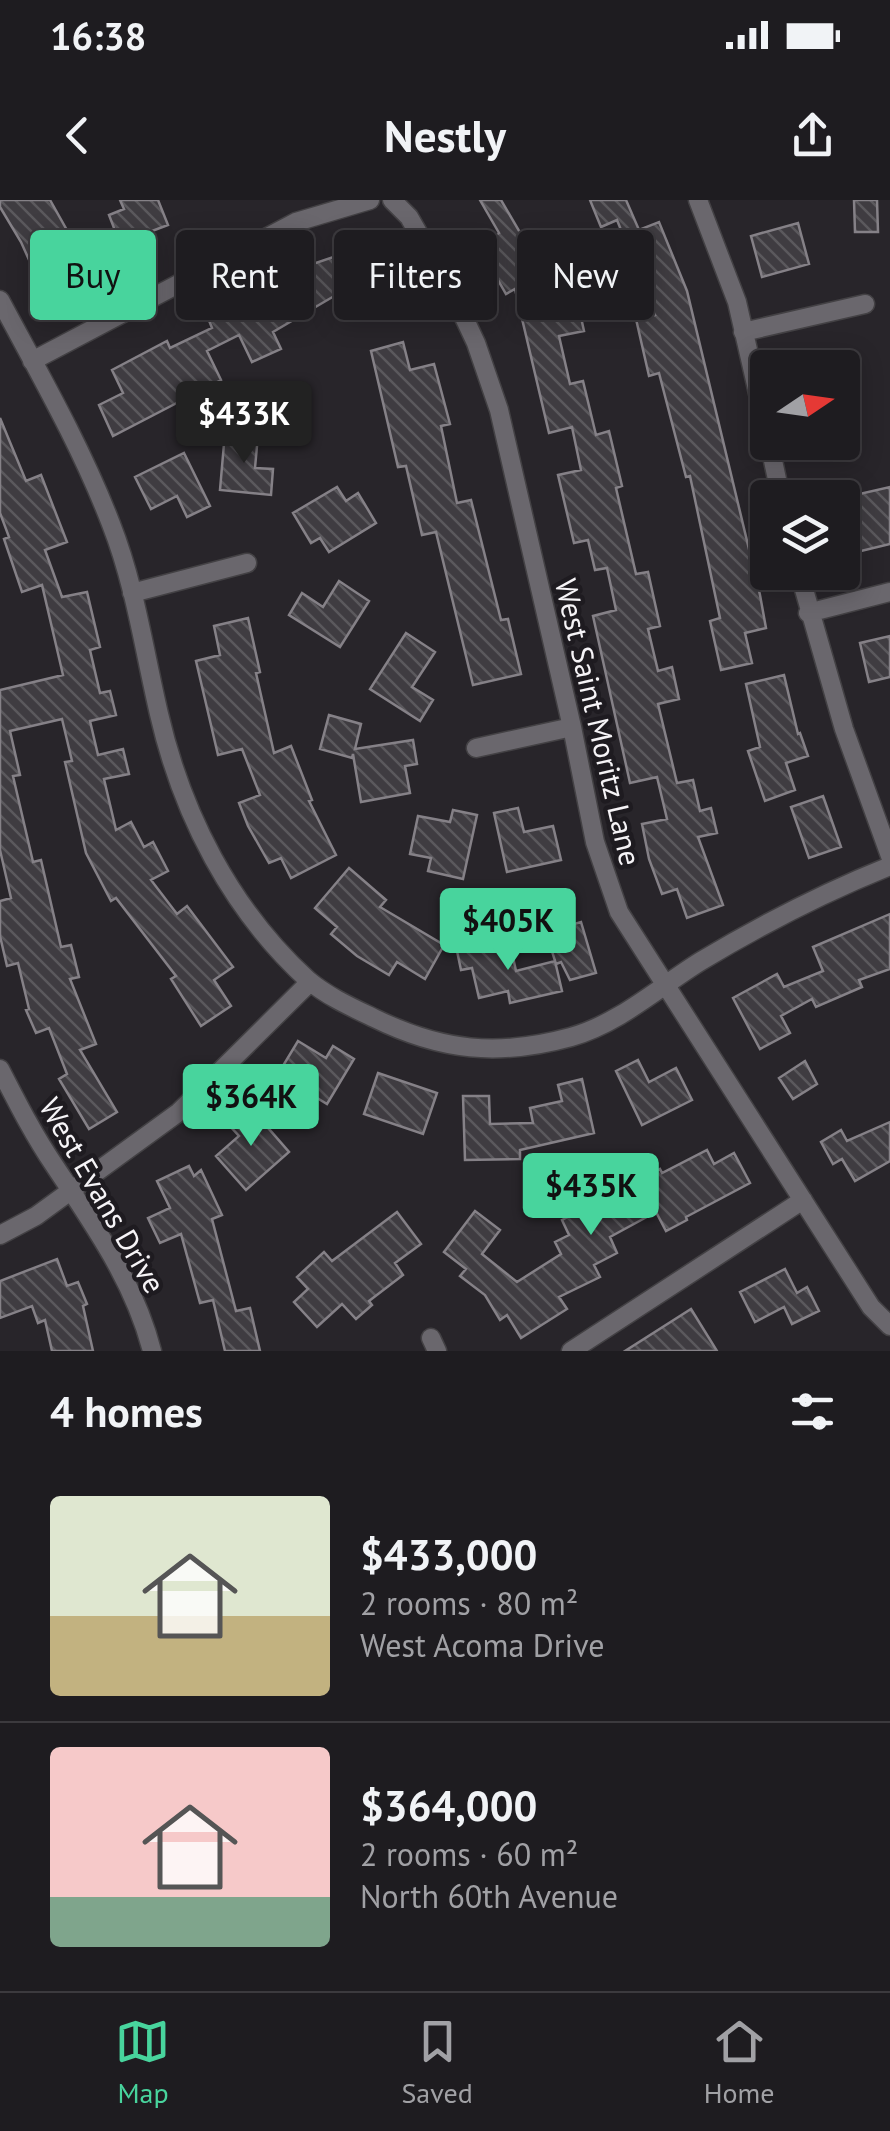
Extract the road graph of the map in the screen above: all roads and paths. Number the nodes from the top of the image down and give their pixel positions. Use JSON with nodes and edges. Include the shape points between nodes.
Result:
{"nodes":[{"id":1,"x":370,"y":200,"type":"edge"},
{"id":2,"x":392,"y":200,"type":"edge"},
{"id":3,"x":698,"y":200,"type":"edge"},
{"id":4,"x":0,"y":300,"type":"edge"},
{"id":5,"x":865,"y":304,"type":"dead end"},
{"id":6,"x":742,"y":332,"type":"junction"},
{"id":7,"x":32,"y":361,"type":"junction"},
{"id":8,"x":750,"y":365,"type":"edge"},
{"id":9,"x":248,"y":562,"type":"dead end"},
{"id":10,"x":803,"y":590,"type":"edge"},
{"id":11,"x":890,"y":592,"type":"edge"},
{"id":12,"x":132,"y":593,"type":"junction"},
{"id":13,"x":808,"y":613,"type":"junction"},
{"id":14,"x":572,"y":727,"type":"junction"},
{"id":15,"x":476,"y":748,"type":"dead end"},
{"id":16,"x":890,"y":856,"type":"edge"},
{"id":17,"x":890,"y":866,"type":"edge"},
{"id":18,"x":310,"y":982,"type":"junction"},
{"id":19,"x":666,"y":986,"type":"junction"},
{"id":20,"x":0,"y":1069,"type":"edge"},
{"id":21,"x":72,"y":1191,"type":"junction"},
{"id":22,"x":803,"y":1200,"type":"junction"},
{"id":23,"x":0,"y":1235,"type":"edge"},
{"id":24,"x":890,"y":1326,"type":"edge"},
{"id":25,"x":573,"y":1350,"type":"edge"},
{"id":26,"x":152,"y":1351,"type":"edge"}],
"edges":[{"from":1,"to":7,"type":"street","via":[[296,222]]},
{"from":2,"to":14,"type":"street","name":"West Saint Moritz Lane","via":[[452,292],[482,360]]},
{"from":3,"to":6,"type":"street"},
{"from":4,"to":7,"type":"street"},
{"from":5,"to":6,"type":"street"},
{"from":6,"to":8,"type":"street"},
{"from":7,"to":12,"type":"street","via":[[112,525]]},
{"from":9,"to":12,"type":"street"},
{"from":10,"to":13,"type":"street"},
{"from":11,"to":13,"type":"street"},
{"from":12,"to":18,"type":"street","via":[[159,716],[202,840],[246,909]]},
{"from":13,"to":16,"type":"street"},
{"from":14,"to":15,"type":"street"},
{"from":14,"to":19,"type":"street","name":"West Saint Moritz Lane","via":[[604,872],[619,912]]},
{"from":17,"to":19,"type":"street","via":[[764,926]]},
{"from":18,"to":19,"type":"street","via":[[423,1040],[502,1050],[576,1035]]},
{"from":18,"to":21,"type":"street","via":[[179,1112]]},
{"from":19,"to":22,"type":"street","name":"West Saint Moritz Lane"},
{"from":20,"to":21,"type":"street","name":"West Evans Drive"},
{"from":21,"to":23,"type":"street"},
{"from":21,"to":26,"type":"street","name":"West Evans Drive","via":[[122,1272]]},
{"from":22,"to":24,"type":"street","name":"West Saint Moritz Lane"},
{"from":22,"to":25,"type":"street"}]}
